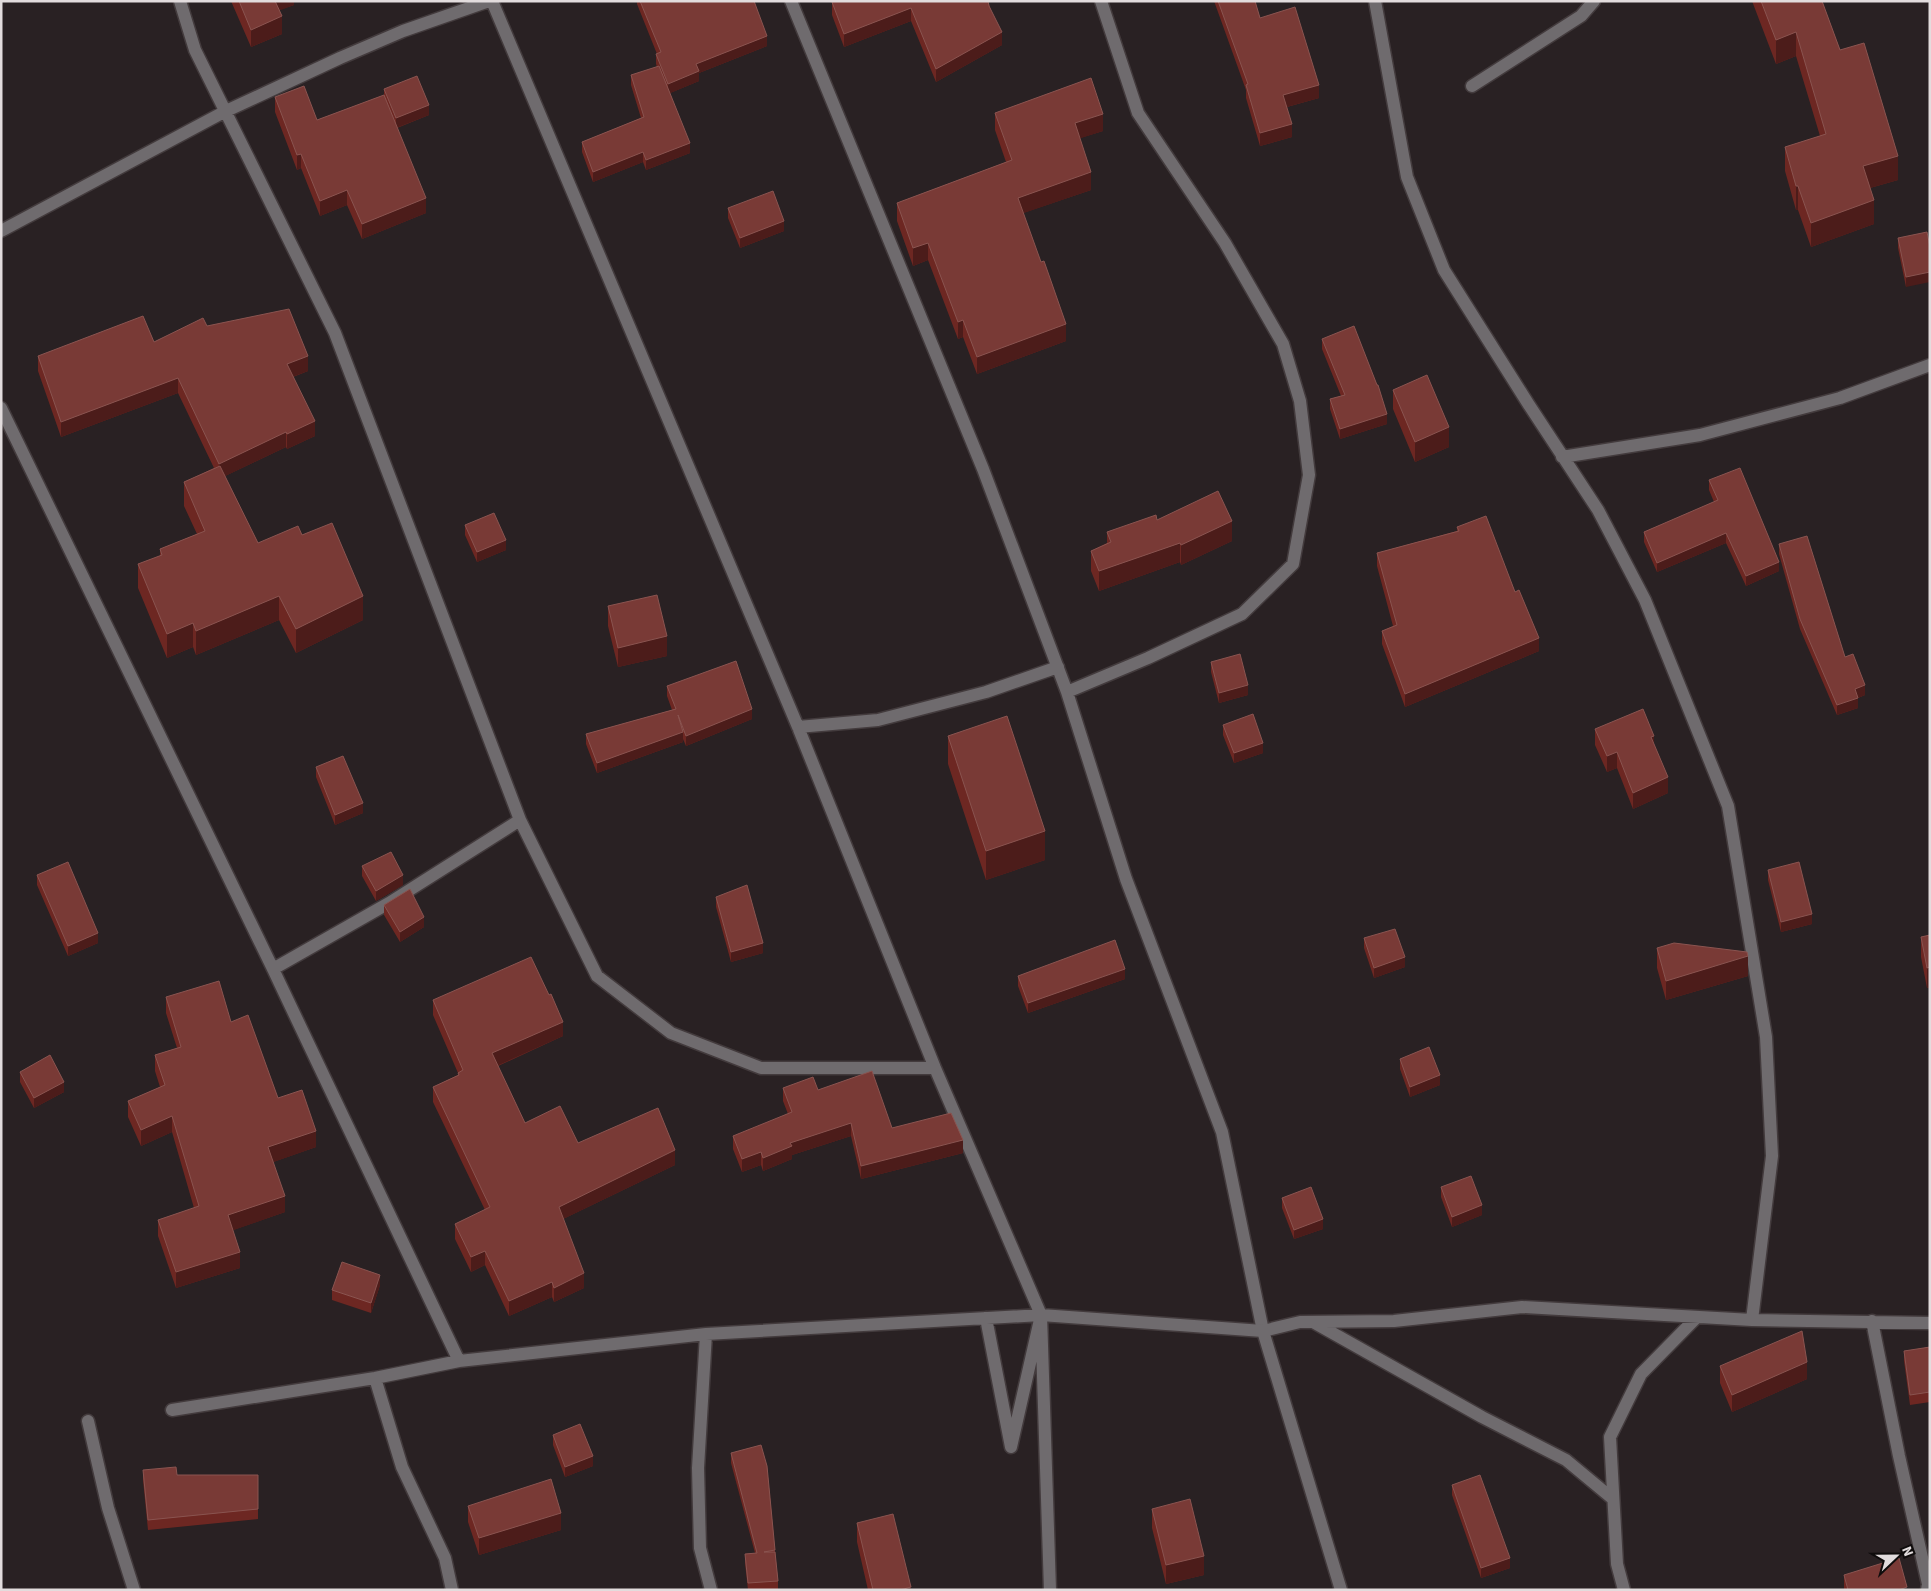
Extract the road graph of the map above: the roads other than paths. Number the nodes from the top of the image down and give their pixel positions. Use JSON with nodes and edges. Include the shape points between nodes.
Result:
{"nodes":[{"id":1,"x":180,"y":1,"type":"edge"},
{"id":2,"x":491,"y":1,"type":"edge"},
{"id":3,"x":791,"y":1,"type":"edge"},
{"id":4,"x":1101,"y":1,"type":"edge"},
{"id":5,"x":1375,"y":1,"type":"edge"},
{"id":6,"x":1594,"y":1,"type":"edge"},
{"id":7,"x":1472,"y":86,"type":"dead end"},
{"id":8,"x":224,"y":112,"type":"junction"},
{"id":9,"x":1,"y":231,"type":"edge"},
{"id":10,"x":1930,"y":365,"type":"edge"},
{"id":11,"x":1,"y":408,"type":"edge"},
{"id":12,"x":1562,"y":456,"type":"junction"},
{"id":13,"x":1058,"y":667,"type":"junction"},
{"id":14,"x":1067,"y":692,"type":"junction"},
{"id":15,"x":798,"y":727,"type":"junction"},
{"id":16,"x":520,"y":820,"type":"junction"},
{"id":17,"x":273,"y":969,"type":"junction"},
{"id":18,"x":935,"y":1068,"type":"junction"},
{"id":19,"x":1041,"y":1315,"type":"junction"},
{"id":20,"x":1697,"y":1316,"type":"junction"},
{"id":21,"x":986,"y":1318,"type":"dead end"},
{"id":22,"x":1752,"y":1320,"type":"junction"},
{"id":23,"x":1872,"y":1321,"type":"junction"},
{"id":24,"x":1313,"y":1322,"type":"junction"},
{"id":25,"x":1930,"y":1323,"type":"edge"},
{"id":26,"x":1263,"y":1331,"type":"junction"},
{"id":27,"x":706,"y":1334,"type":"junction"},
{"id":28,"x":459,"y":1361,"type":"junction"},
{"id":29,"x":375,"y":1378,"type":"junction"},
{"id":30,"x":172,"y":1410,"type":"dead end"},
{"id":31,"x":88,"y":1421,"type":"dead end"},
{"id":32,"x":1613,"y":1499,"type":"junction"},
{"id":33,"x":134,"y":1590,"type":"edge"},
{"id":34,"x":452,"y":1590,"type":"edge"},
{"id":35,"x":711,"y":1590,"type":"edge"},
{"id":36,"x":1050,"y":1590,"type":"edge"},
{"id":37,"x":1341,"y":1590,"type":"edge"},
{"id":38,"x":1624,"y":1590,"type":"edge"},
{"id":39,"x":1927,"y":1590,"type":"edge"}],
"edges":[{"from":1,"to":8,"type":"street","via":[[195,50]]},
{"from":2,"to":8,"type":"street","via":[[394,34]]},
{"from":2,"to":15,"type":"street"},
{"from":3,"to":13,"type":"street","via":[[983,469]]},
{"from":4,"to":14,"type":"street","via":[[1138,113],[1225,243],[1283,344],[1300,401],[1309,475],[1294,564],[1242,614]]},
{"from":5,"to":12,"type":"street","via":[[1407,178],[1444,270]]},
{"from":6,"to":7,"type":"street","via":[[1581,16]]},
{"from":8,"to":9,"type":"street"},
{"from":8,"to":16,"type":"street","via":[[335,333]]},
{"from":10,"to":12,"type":"street","via":[[1840,398],[1700,435]]},
{"from":11,"to":17,"type":"street"},
{"from":12,"to":22,"type":"street","via":[[1598,510],[1645,600],[1728,806],[1766,1036],[1772,1156]]},
{"from":13,"to":14,"type":"street"},
{"from":13,"to":15,"type":"street","via":[[986,692],[878,720]]},
{"from":14,"to":26,"type":"street","via":[[1126,879],[1222,1132]]},
{"from":15,"to":18,"type":"street"},
{"from":16,"to":17,"type":"street","via":[[389,903]]},
{"from":16,"to":18,"type":"street","via":[[597,976],[671,1033],[761,1068]]},
{"from":17,"to":28,"type":"street"},
{"from":18,"to":19,"type":"street"},
{"from":19,"to":21,"type":"street","via":[[1011,1447]]},
{"from":19,"to":26,"type":"street"},
{"from":19,"to":27,"type":"street"},
{"from":19,"to":36,"type":"street"},
{"from":20,"to":22,"type":"street"},
{"from":20,"to":24,"type":"street","via":[[1522,1307],[1394,1321]]},
{"from":20,"to":32,"type":"street","via":[[1641,1374],[1610,1437]]},
{"from":22,"to":23,"type":"street"},
{"from":23,"to":25,"type":"street"},
{"from":23,"to":39,"type":"street"},
{"from":24,"to":26,"type":"street"},
{"from":24,"to":32,"type":"street","via":[[1566,1460]]},
{"from":26,"to":37,"type":"street"},
{"from":27,"to":28,"type":"street"},
{"from":27,"to":35,"type":"street","via":[[698,1468],[700,1548]]},
{"from":28,"to":29,"type":"street"},
{"from":29,"to":30,"type":"street"},
{"from":29,"to":34,"type":"street","via":[[402,1467],[445,1558]]},
{"from":31,"to":33,"type":"street","via":[[108,1508]]},
{"from":32,"to":38,"type":"street","via":[[1617,1564]]}]}
